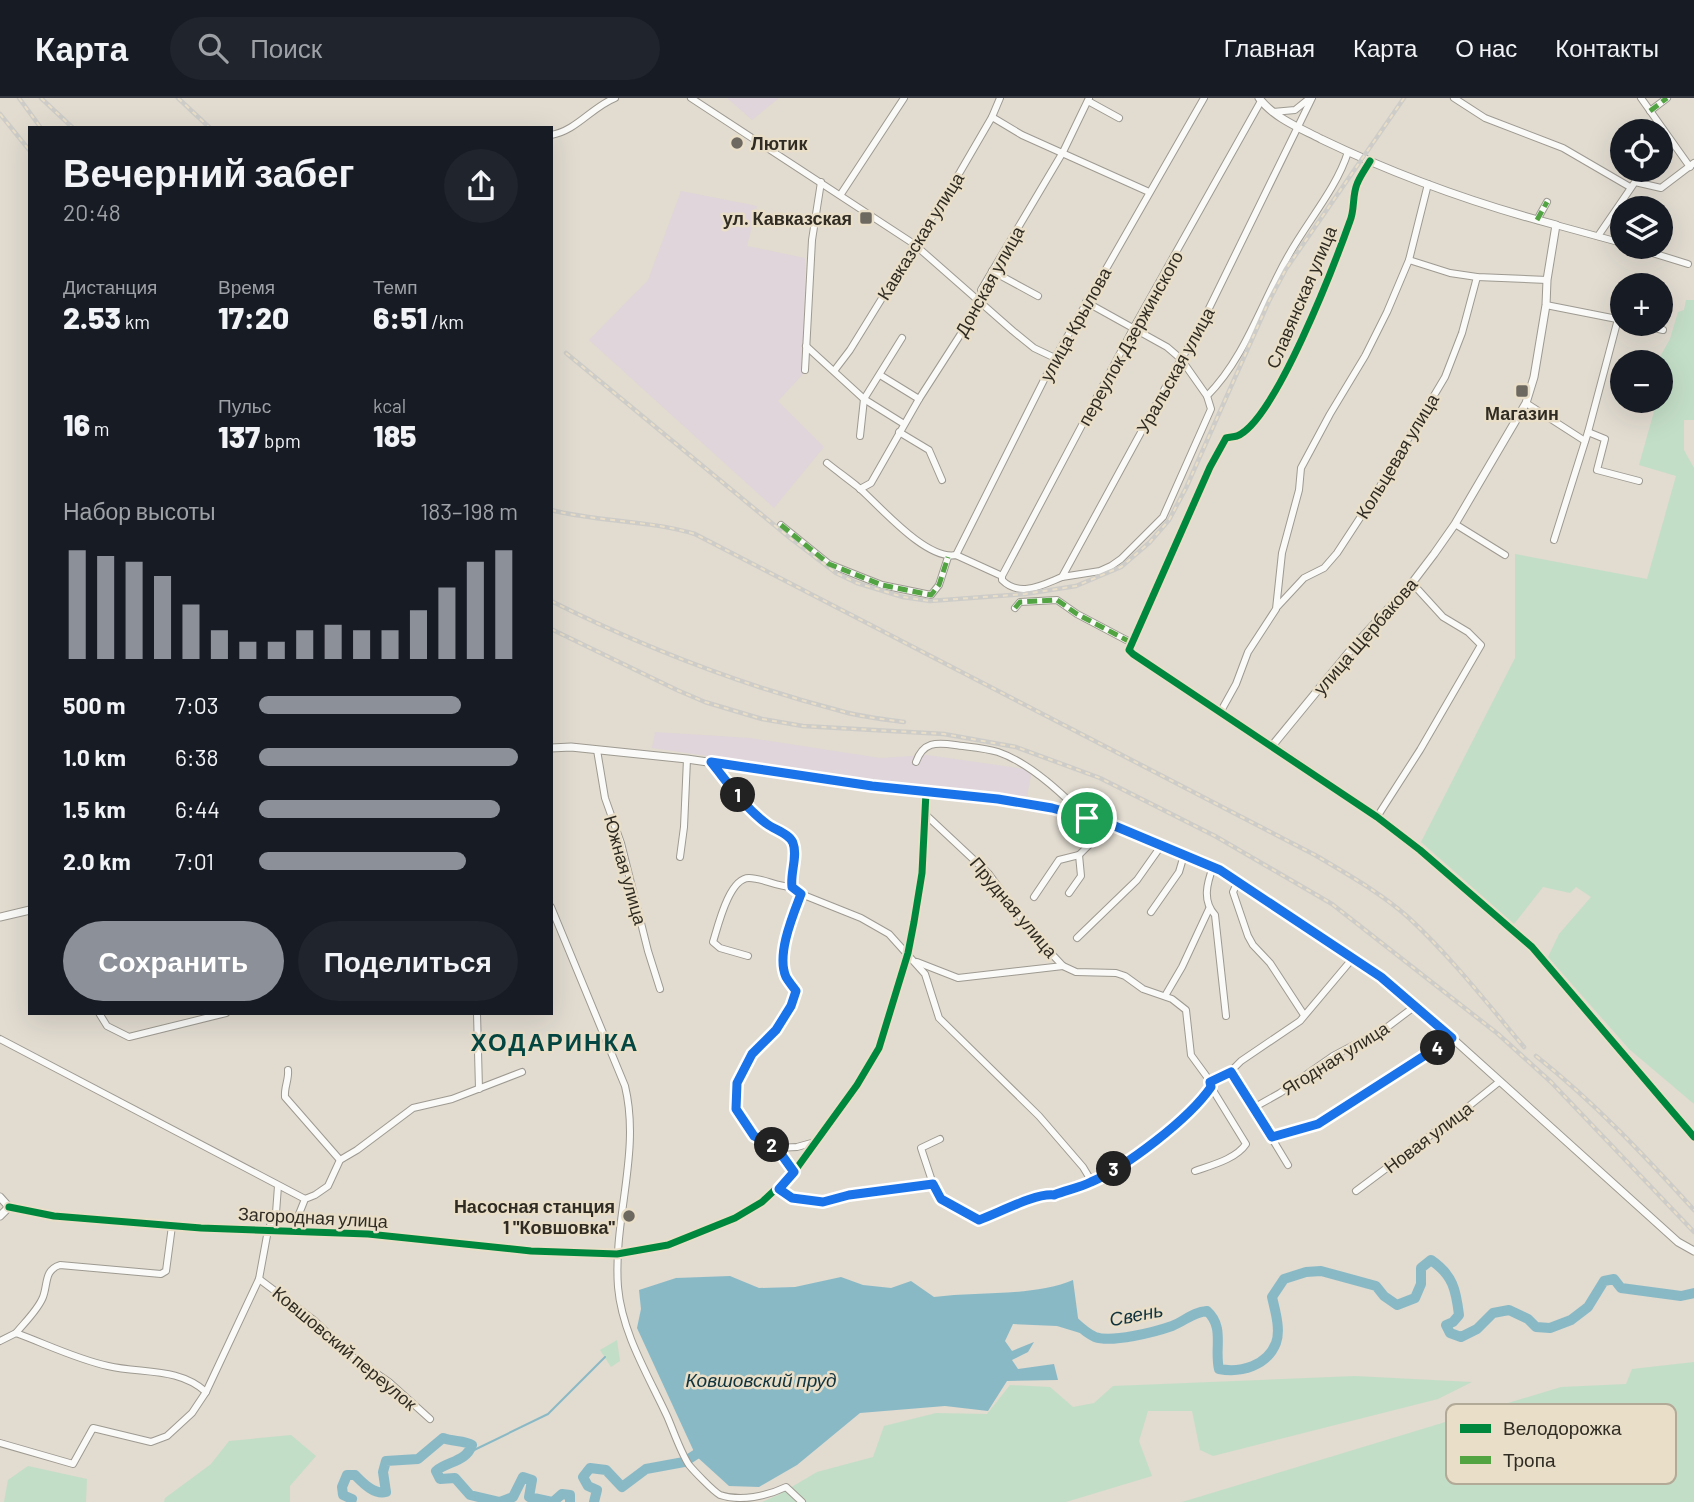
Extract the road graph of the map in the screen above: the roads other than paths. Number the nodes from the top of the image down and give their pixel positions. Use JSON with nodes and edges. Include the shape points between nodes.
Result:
{"nodes":[{"id":1,"x":615,"y":98,"type":"edge"},
{"id":2,"x":691,"y":98,"type":"edge"},
{"id":3,"x":904,"y":98,"type":"edge"},
{"id":4,"x":1000,"y":98,"type":"edge"},
{"id":5,"x":1204,"y":98,"type":"edge"},
{"id":6,"x":1311,"y":98,"type":"edge"},
{"id":7,"x":1454,"y":98,"type":"edge"},
{"id":8,"x":1641,"y":98,"type":"edge"},
{"id":9,"x":1667,"y":98,"type":"edge"},
{"id":10,"x":1260,"y":99,"type":"edge"},
{"id":11,"x":1089,"y":100,"type":"edge"},
{"id":12,"x":1650,"y":111,"type":"junction"},
{"id":13,"x":1273,"y":112,"type":"junction"},
{"id":14,"x":992,"y":117,"type":"junction"},
{"id":15,"x":1119,"y":118,"type":"dead end"},
{"id":16,"x":1297,"y":127,"type":"junction"},
{"id":17,"x":553,"y":134,"type":"edge"},
{"id":18,"x":1063,"y":152,"type":"junction"},
{"id":19,"x":1348,"y":152,"type":"junction"},
{"id":20,"x":1370,"y":161,"type":"junction"},
{"id":21,"x":1692,"y":165,"type":"edge"},
{"id":22,"x":821,"y":182,"type":"junction"},
{"id":23,"x":1429,"y":184,"type":"junction"},
{"id":24,"x":1630,"y":187,"type":"junction"},
{"id":25,"x":1149,"y":192,"type":"junction"},
{"id":26,"x":841,"y":194,"type":"junction"},
{"id":27,"x":1547,"y":202,"type":"dead end"},
{"id":28,"x":1537,"y":220,"type":"junction"},
{"id":29,"x":1556,"y":225,"type":"junction"},
{"id":30,"x":1598,"y":236,"type":"junction"},
{"id":31,"x":1610,"y":240,"type":"edge"},
{"id":32,"x":914,"y":244,"type":"junction"},
{"id":33,"x":1672,"y":259,"type":"edge"},
{"id":34,"x":1409,"y":260,"type":"junction"},
{"id":35,"x":1688,"y":264,"type":"dead end"},
{"id":36,"x":992,"y":271,"type":"junction"},
{"id":37,"x":1477,"y":277,"type":"junction"},
{"id":38,"x":1547,"y":280,"type":"junction"},
{"id":39,"x":1038,"y":296,"type":"dead end"},
{"id":40,"x":982,"y":301,"type":"junction"},
{"id":41,"x":1086,"y":302,"type":"junction"},
{"id":42,"x":1546,"y":305,"type":"junction"},
{"id":43,"x":1610,"y":318,"type":"edge"},
{"id":44,"x":1134,"y":327,"type":"junction"},
{"id":45,"x":1615,"y":336,"type":"edge"},
{"id":46,"x":902,"y":338,"type":"dead end"},
{"id":47,"x":806,"y":346,"type":"junction"},
{"id":48,"x":1055,"y":358,"type":"junction"},
{"id":49,"x":1181,"y":359,"type":"junction"},
{"id":50,"x":805,"y":370,"type":"dead end"},
{"id":51,"x":834,"y":372,"type":"junction"},
{"id":52,"x":880,"y":375,"type":"junction"},
{"id":53,"x":1207,"y":396,"type":"junction"},
{"id":54,"x":864,"y":399,"type":"junction"},
{"id":55,"x":919,"y":399,"type":"junction"},
{"id":56,"x":1526,"y":402,"type":"junction"},
{"id":57,"x":904,"y":424,"type":"junction"},
{"id":58,"x":899,"y":432,"type":"junction"},
{"id":59,"x":1588,"y":432,"type":"junction"},
{"id":60,"x":860,"y":436,"type":"dead end"},
{"id":61,"x":1585,"y":441,"type":"junction"},
{"id":62,"x":827,"y":463,"type":"dead end"},
{"id":63,"x":942,"y":480,"type":"dead end"},
{"id":64,"x":1639,"y":481,"type":"dead end"},
{"id":65,"x":860,"y":489,"type":"junction"},
{"id":66,"x":1455,"y":524,"type":"junction"},
{"id":67,"x":781,"y":525,"type":"dead end"},
{"id":68,"x":1554,"y":540,"type":"dead end"},
{"id":69,"x":1505,"y":555,"type":"dead end"},
{"id":70,"x":952,"y":556,"type":"junction"},
{"id":71,"x":1002,"y":576,"type":"junction"},
{"id":72,"x":1062,"y":577,"type":"junction"},
{"id":73,"x":1412,"y":583,"type":"junction"},
{"id":74,"x":1015,"y":608,"type":"dead end"},
{"id":75,"x":1276,"y":609,"type":"junction"},
{"id":76,"x":1132,"y":643,"type":"junction"},
{"id":77,"x":1221,"y":711,"type":"junction"},
{"id":78,"x":1272,"y":746,"type":"junction"},
{"id":79,"x":553,"y":748,"type":"edge"},
{"id":80,"x":597,"y":750,"type":"junction"},
{"id":81,"x":687,"y":759,"type":"junction"},
{"id":82,"x":711,"y":762,"type":"junction"},
{"id":83,"x":916,"y":762,"type":"dead end"},
{"id":84,"x":926,"y":792,"type":"junction"},
{"id":85,"x":926,"y":815,"type":"junction"},
{"id":86,"x":1377,"y":817,"type":"junction"},
{"id":87,"x":1087,"y":818,"type":"junction"},
{"id":88,"x":1110,"y":824,"type":"junction"},
{"id":89,"x":1161,"y":846,"type":"junction"},
{"id":90,"x":1079,"y":855,"type":"junction"},
{"id":91,"x":1184,"y":855,"type":"junction"},
{"id":92,"x":680,"y":857,"type":"dead end"},
{"id":93,"x":1213,"y":867,"type":"junction"},
{"id":94,"x":1238,"y":881,"type":"junction"},
{"id":95,"x":792,"y":887,"type":"junction"},
{"id":96,"x":1069,"y":893,"type":"dead end"},
{"id":97,"x":801,"y":894,"type":"junction"},
{"id":98,"x":1034,"y":897,"type":"dead end"},
{"id":99,"x":1209,"y":909,"type":"junction"},
{"id":100,"x":28,"y":910,"type":"edge"},
{"id":101,"x":553,"y":912,"type":"edge"},
{"id":102,"x":1152,"y":912,"type":"dead end"},
{"id":103,"x":0,"y":916,"type":"edge"},
{"id":104,"x":1077,"y":938,"type":"dead end"},
{"id":105,"x":908,"y":953,"type":"junction"},
{"id":106,"x":748,"y":957,"type":"dead end"},
{"id":107,"x":1353,"y":958,"type":"junction"},
{"id":108,"x":915,"y":962,"type":"junction"},
{"id":109,"x":1063,"y":966,"type":"junction"},
{"id":110,"x":660,"y":989,"type":"dead end"},
{"id":111,"x":1165,"y":996,"type":"junction"},
{"id":112,"x":1414,"y":1007,"type":"junction"},
{"id":113,"x":100,"y":1015,"type":"edge"},
{"id":114,"x":218,"y":1015,"type":"edge"},
{"id":115,"x":477,"y":1015,"type":"edge"},
{"id":116,"x":1304,"y":1015,"type":"junction"},
{"id":117,"x":1226,"y":1016,"type":"dead end"},
{"id":118,"x":1452,"y":1038,"type":"junction"},
{"id":119,"x":0,"y":1039,"type":"edge"},
{"id":120,"x":288,"y":1070,"type":"dead end"},
{"id":121,"x":522,"y":1072,"type":"dead end"},
{"id":122,"x":1231,"y":1072,"type":"junction"},
{"id":123,"x":1499,"y":1082,"type":"junction"},
{"id":124,"x":1211,"y":1084,"type":"junction"},
{"id":125,"x":479,"y":1089,"type":"junction"},
{"id":126,"x":1255,"y":1107,"type":"junction"},
{"id":127,"x":1272,"y":1137,"type":"junction"},
{"id":128,"x":1694,"y":1137,"type":"edge"},
{"id":129,"x":940,"y":1139,"type":"dead end"},
{"id":130,"x":815,"y":1142,"type":"junction"},
{"id":131,"x":776,"y":1147,"type":"junction"},
{"id":132,"x":340,"y":1160,"type":"junction"},
{"id":133,"x":1288,"y":1165,"type":"dead end"},
{"id":134,"x":1195,"y":1171,"type":"dead end"},
{"id":135,"x":794,"y":1172,"type":"junction"},
{"id":136,"x":1092,"y":1182,"type":"junction"},
{"id":137,"x":933,"y":1184,"type":"junction"},
{"id":138,"x":278,"y":1186,"type":"junction"},
{"id":139,"x":779,"y":1189,"type":"junction"},
{"id":140,"x":1356,"y":1191,"type":"dead end"},
{"id":141,"x":0,"y":1197,"type":"edge"},
{"id":142,"x":305,"y":1199,"type":"junction"},
{"id":143,"x":9,"y":1207,"type":"junction"},
{"id":144,"x":0,"y":1216,"type":"edge"},
{"id":145,"x":172,"y":1226,"type":"junction"},
{"id":146,"x":268,"y":1230,"type":"junction"},
{"id":147,"x":299,"y":1231,"type":"junction"},
{"id":148,"x":1694,"y":1251,"type":"edge"},
{"id":149,"x":617,"y":1254,"type":"junction"},
{"id":150,"x":259,"y":1279,"type":"junction"},
{"id":151,"x":16,"y":1333,"type":"junction"},
{"id":152,"x":0,"y":1341,"type":"edge"},
{"id":153,"x":206,"y":1392,"type":"junction"},
{"id":154,"x":430,"y":1419,"type":"dead end"},
{"id":155,"x":0,"y":1443,"type":"edge"},
{"id":156,"x":802,"y":1502,"type":"edge"}],
"edges":[{"from":1,"to":17,"type":"street","via":[[598,105],[568,130]]},
{"from":2,"to":22,"type":"street"},
{"from":3,"to":26,"type":"street"},
{"from":4,"to":14,"type":"street","name":"Кавказская улица"},
{"from":5,"to":25,"type":"street","name":"улица Крылова"},
{"from":6,"to":13,"type":"street","via":[[1295,110]]},
{"from":6,"to":16,"type":"street","name":"Уральская улица"},
{"from":7,"to":24,"type":"street","via":[[1485,118],[1563,148]]},
{"from":8,"to":12,"type":"street"},
{"from":9,"to":12,"type":"street"},
{"from":10,"to":13,"type":"street"},
{"from":10,"to":44,"type":"street","name":"переулок Дзержинского"},
{"from":11,"to":15,"type":"street","name":"Донская улица"},
{"from":11,"to":18,"type":"street","name":"Донская улица"},
{"from":12,"to":21,"type":"street"},
{"from":13,"to":16,"type":"street"},
{"from":14,"to":18,"type":"street"},
{"from":14,"to":32,"type":"street","name":"Кавказская улица"},
{"from":16,"to":19,"type":"street"},
{"from":16,"to":49,"type":"street","name":"Уральская улица"},
{"from":18,"to":25,"type":"street"},
{"from":18,"to":36,"type":"street","name":"Донская улица"},
{"from":19,"to":20,"type":"street"},
{"from":19,"to":53,"type":"street","name":"Славянская улица","via":[[1342,172],[1286,258],[1235,361]]},
{"from":20,"to":23,"type":"street"},
{"from":20,"to":76,"type":"street","name":"Славянская улица","via":[[1357,183],[1352,217],[1299,346],[1256,418],[1238,436],[1226,438]]},
{"from":21,"to":24,"type":"street","via":[[1661,188],[1635,182]]},
{"from":22,"to":26,"type":"street"},
{"from":22,"to":47,"type":"street","via":[[812,240]]},
{"from":23,"to":28,"type":"street"},
{"from":23,"to":34,"type":"street","name":"Кольцевая улица"},
{"from":24,"to":30,"type":"street"},
{"from":25,"to":41,"type":"street","name":"улица Крылова"},
{"from":26,"to":32,"type":"street"},
{"from":27,"to":28,"type":"street"},
{"from":28,"to":29,"type":"street"},
{"from":29,"to":30,"type":"street"},
{"from":29,"to":38,"type":"street","name":"улица Щербакова"},
{"from":30,"to":31,"type":"street"},
{"from":32,"to":40,"type":"street"},
{"from":32,"to":51,"type":"street","name":"Кавказская улица"},
{"from":33,"to":35,"type":"street"},
{"from":34,"to":37,"type":"street"},
{"from":34,"to":75,"type":"street","name":"Кольцевая улица","via":[[1365,356],[1301,468],[1282,553]]},
{"from":36,"to":39,"type":"street"},
{"from":36,"to":40,"type":"street","name":"Донская улица","via":[[981,290]]},
{"from":37,"to":38,"type":"street"},
{"from":37,"to":75,"type":"street","name":"Кольцевая улица","via":[[1445,377],[1373,498],[1324,568],[1304,578]]},
{"from":38,"to":42,"type":"street","name":"улица Щербакова"},
{"from":40,"to":48,"type":"street","via":[[1034,348]]},
{"from":40,"to":55,"type":"street","name":"Донская улица"},
{"from":41,"to":44,"type":"street"},
{"from":41,"to":48,"type":"street","name":"улица Крылова"},
{"from":42,"to":43,"type":"street"},
{"from":42,"to":56,"type":"street","name":"улица Щербакова"},
{"from":44,"to":49,"type":"street"},
{"from":44,"to":71,"type":"street","name":"переулок Дзержинского"},
{"from":45,"to":59,"type":"street"},
{"from":46,"to":52,"type":"street"},
{"from":47,"to":50,"type":"street"},
{"from":47,"to":51,"type":"street"},
{"from":48,"to":70,"type":"street","name":"улица Крылова"},
{"from":49,"to":53,"type":"street"},
{"from":49,"to":72,"type":"street","name":"Уральская улица"},
{"from":51,"to":54,"type":"street"},
{"from":52,"to":54,"type":"street"},
{"from":52,"to":55,"type":"street"},
{"from":53,"to":72,"type":"street","via":[[1211,409],[1163,517],[1111,566]]},
{"from":54,"to":57,"type":"street"},
{"from":54,"to":60,"type":"street"},
{"from":55,"to":57,"type":"street","name":"Донская улица"},
{"from":56,"to":61,"type":"street"},
{"from":56,"to":66,"type":"street","name":"улица Щербакова"},
{"from":57,"to":58,"type":"street","name":"Донская улица"},
{"from":58,"to":63,"type":"street","via":[[929,450]]},
{"from":58,"to":65,"type":"street","name":"Донская улица","via":[[871,483]]},
{"from":59,"to":61,"type":"street"},
{"from":59,"to":64,"type":"street","via":[[1605,439],[1597,470]]},
{"from":61,"to":68,"type":"street"},
{"from":62,"to":65,"type":"street"},
{"from":65,"to":70,"type":"street","via":[[913,538]]},
{"from":66,"to":69,"type":"street"},
{"from":66,"to":73,"type":"street","name":"улица Щербакова"},
{"from":67,"to":70,"type":"street","name":"улица Крылова","via":[[836,567],[881,585],[931,595]]},
{"from":70,"to":71,"type":"street"},
{"from":71,"to":72,"type":"street","via":[[1007,585],[1027,590]]},
{"from":73,"to":78,"type":"street","name":"улица Щербакова"},
{"from":73,"to":86,"type":"street","via":[[1443,617],[1481,645]]},
{"from":74,"to":76,"type":"street","via":[[1020,602],[1057,600]]},
{"from":75,"to":77,"type":"street","name":"Кольцевая улица","via":[[1248,652]]},
{"from":76,"to":77,"type":"street","name":"Славянская улица","via":[[1132,654]]},
{"from":77,"to":78,"type":"street"},
{"from":78,"to":86,"type":"street"},
{"from":79,"to":80,"type":"street"},
{"from":80,"to":81,"type":"street"},
{"from":80,"to":110,"type":"street","name":"Южная улица","via":[[605,797]]},
{"from":81,"to":82,"type":"street"},
{"from":81,"to":92,"type":"street"},
{"from":82,"to":84,"type":"street"},
{"from":82,"to":95,"type":"street","via":[[747,806],[792,839]]},
{"from":83,"to":87,"type":"street","via":[[929,744],[999,752],[1037,773]]},
{"from":84,"to":85,"type":"street","name":"Загородная улица"},
{"from":84,"to":87,"type":"street","via":[[998,799]]},
{"from":85,"to":105,"type":"street","name":"Загородная улица","via":[[922,873]]},
{"from":85,"to":109,"type":"street","name":"Прудная улица","via":[[989,874]]},
{"from":86,"to":128,"type":"street","via":[[1532,947]]},
{"from":87,"to":88,"type":"street"},
{"from":88,"to":89,"type":"street"},
{"from":88,"to":90,"type":"street"},
{"from":89,"to":91,"type":"street"},
{"from":89,"to":104,"type":"street","via":[[1137,880]]},
{"from":90,"to":96,"type":"street","via":[[1081,876]]},
{"from":90,"to":98,"type":"street","via":[[1059,860]]},
{"from":91,"to":93,"type":"street"},
{"from":91,"to":102,"type":"street","via":[[1179,872]]},
{"from":93,"to":94,"type":"street"},
{"from":93,"to":99,"type":"street","via":[[1206,894]]},
{"from":94,"to":107,"type":"street"},
{"from":94,"to":116,"type":"street","via":[[1233,892],[1248,936]]},
{"from":95,"to":97,"type":"street"},
{"from":95,"to":106,"type":"street","via":[[749,878],[738,881],[731,892],[713,942]]},
{"from":97,"to":105,"type":"street","via":[[877,926]]},
{"from":97,"to":131,"type":"street","via":[[782,962],[796,991],[791,1006],[752,1054],[737,1083],[736,1109],[743,1122],[754,1136]]},
{"from":99,"to":111,"type":"street"},
{"from":99,"to":117,"type":"street","via":[[1215,915]]},
{"from":100,"to":103,"type":"street"},
{"from":101,"to":149,"type":"street","via":[[629,1103],[632,1131]]},
{"from":105,"to":108,"type":"street"},
{"from":105,"to":130,"type":"street","name":"Загородная улица","via":[[879,1048]]},
{"from":107,"to":112,"type":"street"},
{"from":107,"to":116,"type":"street"},
{"from":108,"to":109,"type":"street","via":[[958,978]]},
{"from":108,"to":136,"type":"street","via":[[925,974],[939,1018],[1039,1116]]},
{"from":109,"to":111,"type":"street","name":"Прудная улица","via":[[1076,972],[1116,973]]},
{"from":111,"to":124,"type":"street","name":"Прудная улица","via":[[1186,1010],[1191,1055]]},
{"from":112,"to":118,"type":"street"},
{"from":112,"to":126,"type":"street","name":"Ягодная улица"},
{"from":113,"to":114,"type":"street","via":[[107,1026],[129,1037]]},
{"from":115,"to":125,"type":"street"},
{"from":116,"to":122,"type":"street"},
{"from":118,"to":123,"type":"street"},
{"from":118,"to":127,"type":"street","via":[[1318,1124]]},
{"from":119,"to":138,"type":"street","name":"Загородная улица"},
{"from":120,"to":132,"type":"street","via":[[285,1097]]},
{"from":121,"to":125,"type":"street"},
{"from":122,"to":124,"type":"street"},
{"from":122,"to":126,"type":"street"},
{"from":123,"to":140,"type":"street","name":"Новая улица"},
{"from":123,"to":148,"type":"street","via":[[1678,1242]]},
{"from":124,"to":134,"type":"street","name":"Прудная улица","via":[[1246,1144],[1224,1160]]},
{"from":124,"to":136,"type":"street","via":[[1202,1100],[1165,1134]]},
{"from":125,"to":132,"type":"street","via":[[413,1108]]},
{"from":126,"to":127,"type":"street"},
{"from":127,"to":133,"type":"street"},
{"from":129,"to":137,"type":"street","via":[[921,1148]]},
{"from":130,"to":131,"type":"street"},
{"from":130,"to":135,"type":"street","name":"Загородная улица"},
{"from":131,"to":135,"type":"street"},
{"from":132,"to":142,"type":"street","via":[[328,1186]]},
{"from":135,"to":139,"type":"street","name":"Загородная улица"},
{"from":136,"to":137,"type":"street","via":[[1033,1198],[979,1220],[941,1199]]},
{"from":137,"to":139,"type":"street","via":[[823,1202],[792,1198]]},
{"from":138,"to":142,"type":"street","name":"Загородная улица"},
{"from":138,"to":146,"type":"street","name":"Ковшовский переулок","via":[[276,1213]]},
{"from":139,"to":149,"type":"street","name":"Загородная улица","via":[[735,1218],[698,1234]]},
{"from":141,"to":143,"type":"street"},
{"from":142,"to":147,"type":"street"},
{"from":143,"to":144,"type":"street"},
{"from":143,"to":145,"type":"street","name":"Загородная улица","via":[[54,1216]]},
{"from":145,"to":146,"type":"street","name":"Загородная улица"},
{"from":145,"to":151,"type":"street","via":[[166,1271],[53,1267],[43,1298]]},
{"from":146,"to":147,"type":"street","name":"Загородная улица"},
{"from":146,"to":150,"type":"street","name":"Ковшовский переулок"},
{"from":147,"to":149,"type":"street","name":"Загородная улица"},
{"from":149,"to":156,"type":"street","via":[[621,1314],[688,1462],[719,1494],[745,1500],[786,1487]]},
{"from":150,"to":153,"type":"street","name":"Ковшовский переулок"},
{"from":150,"to":154,"type":"street","name":"Ковшовский переулок","via":[[316,1321],[350,1355]]},
{"from":151,"to":152,"type":"street"},
{"from":151,"to":153,"type":"street","via":[[111,1367],[177,1376]]},
{"from":153,"to":155,"type":"street","name":"Ковшовский переулок","via":[[167,1436],[151,1442],[93,1428],[73,1464]]}]}
